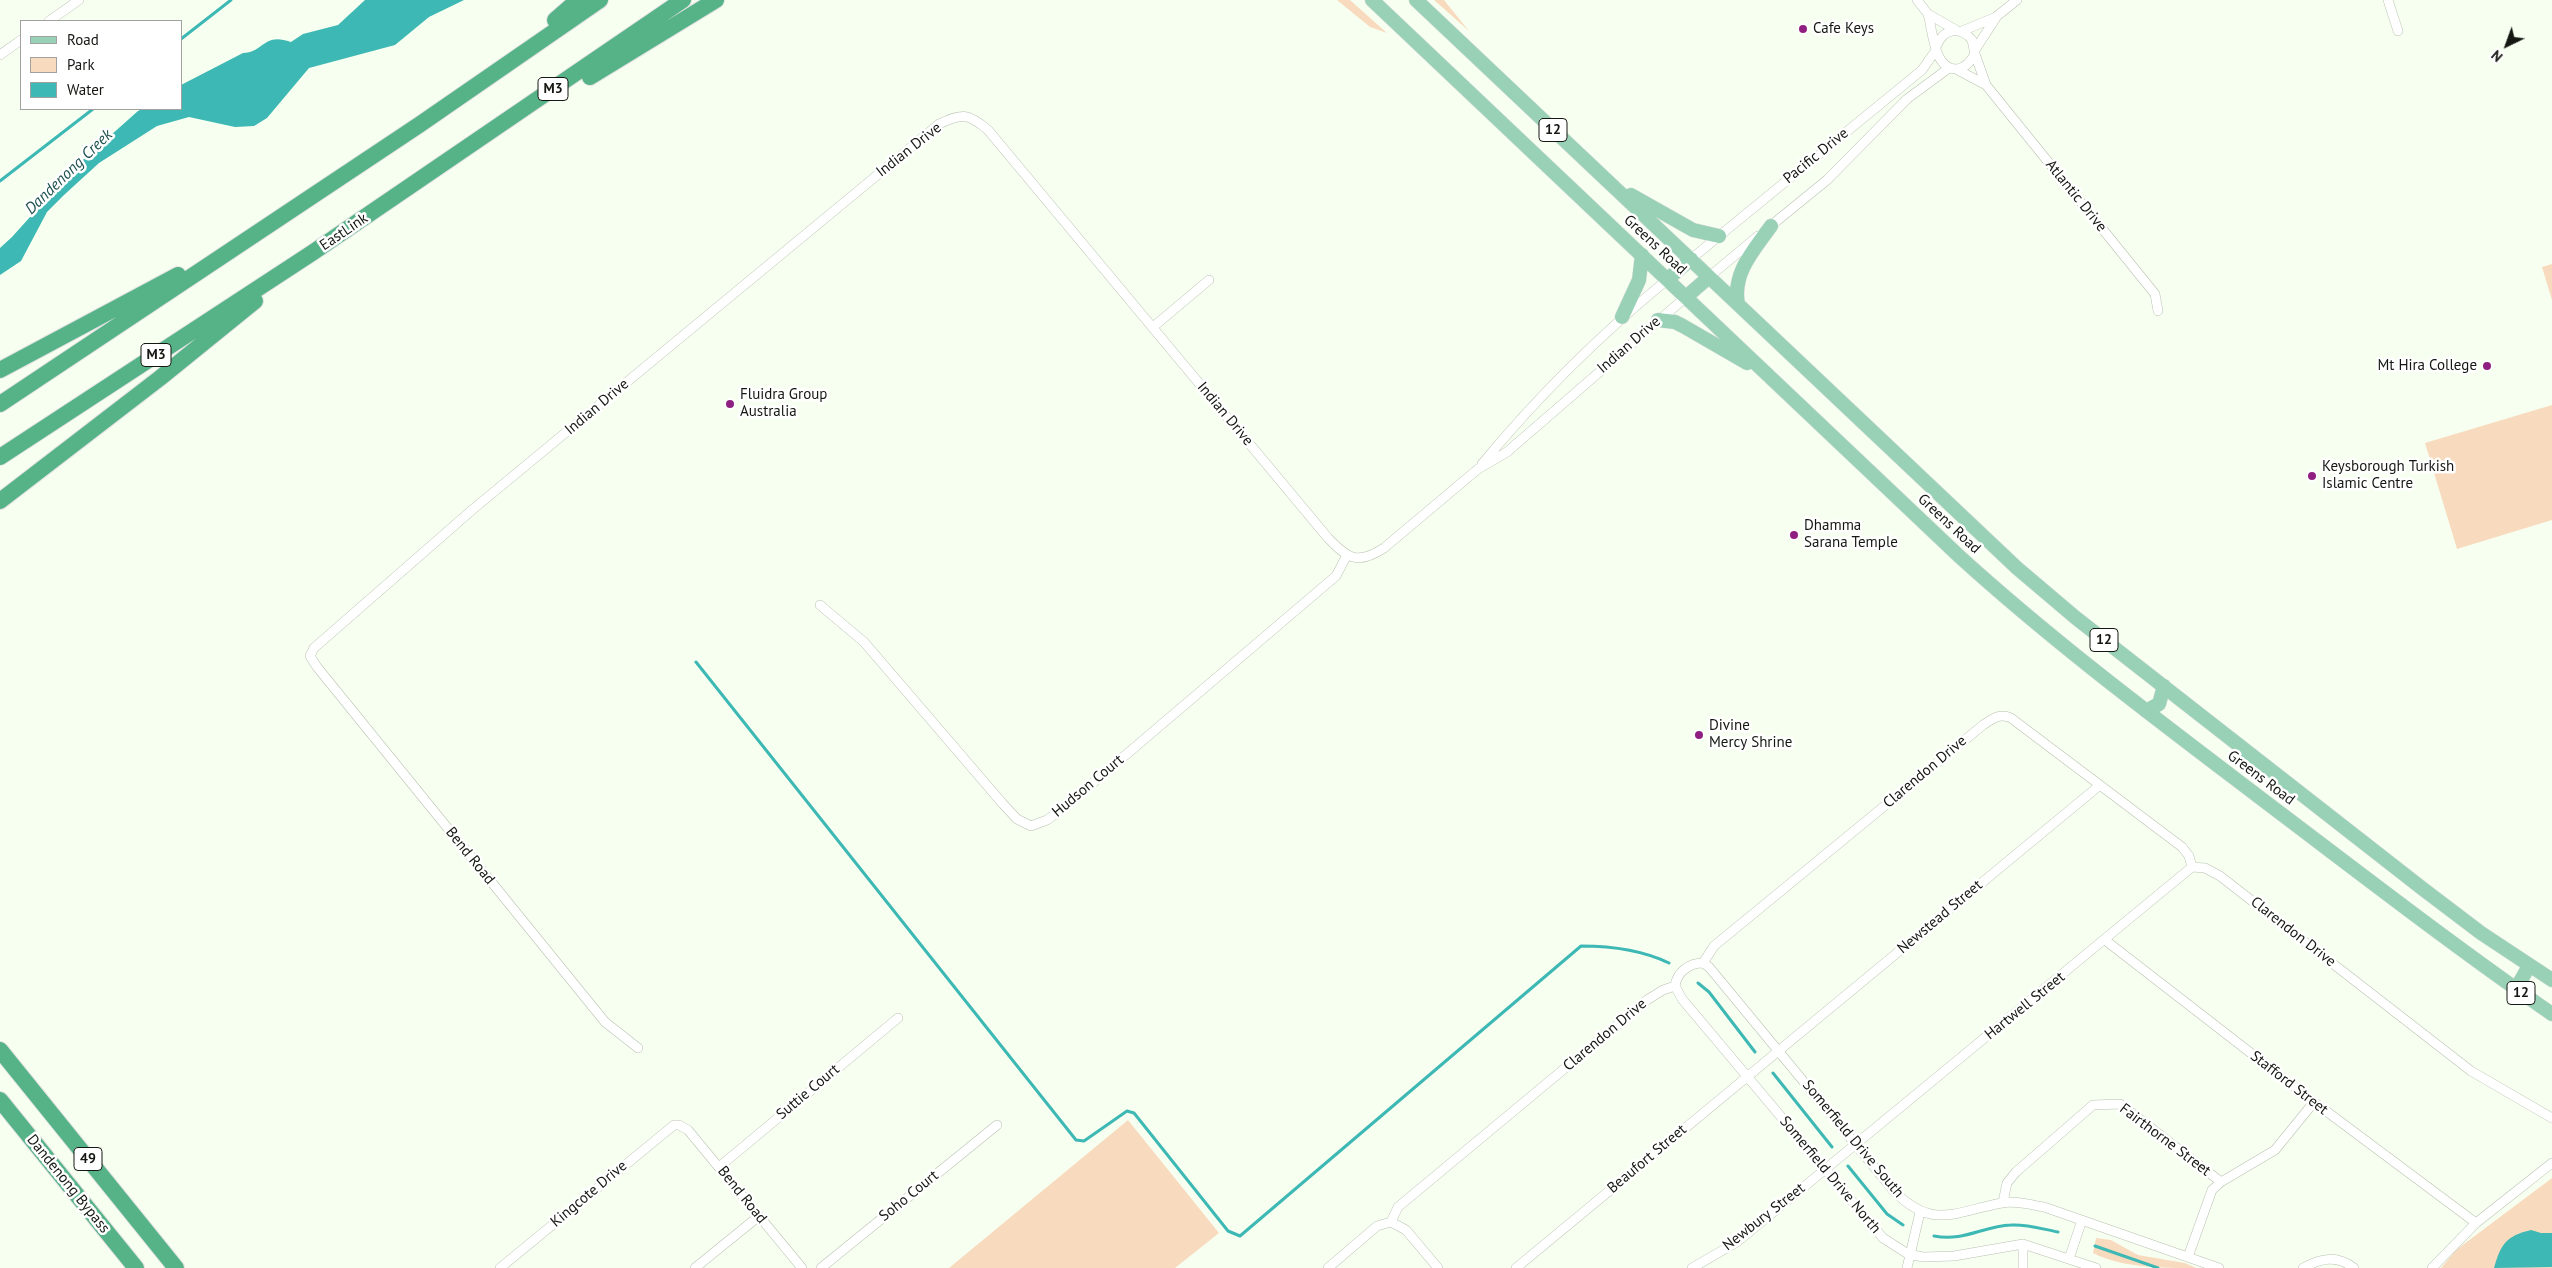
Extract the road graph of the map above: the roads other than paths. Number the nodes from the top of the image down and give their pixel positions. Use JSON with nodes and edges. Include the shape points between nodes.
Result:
{"nodes":[{"id":1,"x":80,"y":0,"type":"edge"},
{"id":2,"x":578,"y":0,"type":"edge"},
{"id":3,"x":600,"y":0,"type":"edge"},
{"id":4,"x":683,"y":0,"type":"edge"},
{"id":5,"x":716,"y":0,"type":"edge"},
{"id":6,"x":1372,"y":0,"type":"edge"},
{"id":7,"x":1416,"y":0,"type":"edge"},
{"id":8,"x":1917,"y":0,"type":"edge"},
{"id":9,"x":2017,"y":0,"type":"edge"},
{"id":10,"x":2388,"y":0,"type":"edge"},
{"id":11,"x":1928,"y":14,"type":"junction"},
{"id":12,"x":1997,"y":16,"type":"junction"},
{"id":13,"x":50,"y":20,"type":"edge"},
{"id":14,"x":1959,"y":31,"type":"junction"},
{"id":15,"x":2398,"y":31,"type":"dead end"},
{"id":16,"x":20,"y":41,"type":"edge"},
{"id":17,"x":1936,"y":47,"type":"junction"},
{"id":18,"x":1975,"y":52,"type":"junction"},
{"id":19,"x":0,"y":55,"type":"edge"},
{"id":20,"x":1953,"y":68,"type":"junction"},
{"id":21,"x":493,"y":74,"type":"junction"},
{"id":22,"x":1986,"y":85,"type":"junction"},
{"id":23,"x":1598,"y":172,"type":"junction"},
{"id":24,"x":423,"y":178,"type":"junction"},
{"id":25,"x":270,"y":225,"type":"junction"},
{"id":26,"x":1771,"y":226,"type":"junction"},
{"id":27,"x":1719,"y":236,"type":"junction"},
{"id":28,"x":312,"y":253,"type":"junction"},
{"id":29,"x":1642,"y":255,"type":"junction"},
{"id":30,"x":1690,"y":259,"type":"junction"},
{"id":31,"x":1709,"y":277,"type":"junction"},
{"id":32,"x":1668,"y":279,"type":"junction"},
{"id":33,"x":1209,"y":280,"type":"dead end"},
{"id":34,"x":1686,"y":297,"type":"junction"},
{"id":35,"x":1738,"y":304,"type":"junction"},
{"id":36,"x":2158,"y":311,"type":"dead end"},
{"id":37,"x":1622,"y":317,"type":"junction"},
{"id":38,"x":1658,"y":320,"type":"junction"},
{"id":39,"x":1153,"y":327,"type":"junction"},
{"id":40,"x":0,"y":370,"type":"edge"},
{"id":41,"x":1767,"y":375,"type":"junction"},
{"id":42,"x":0,"y":404,"type":"edge"},
{"id":43,"x":0,"y":457,"type":"edge"},
{"id":44,"x":1478,"y":469,"type":"junction"},
{"id":45,"x":0,"y":501,"type":"edge"},
{"id":46,"x":1347,"y":556,"type":"junction"},
{"id":47,"x":820,"y":605,"type":"dead end"},
{"id":48,"x":310,"y":656,"type":"joint"},
{"id":49,"x":2164,"y":686,"type":"junction"},
{"id":50,"x":2146,"y":711,"type":"junction"},
{"id":51,"x":2100,"y":785,"type":"junction"},
{"id":52,"x":2192,"y":867,"type":"junction"},
{"id":53,"x":2105,"y":940,"type":"junction"},
{"id":54,"x":1703,"y":963,"type":"junction"},
{"id":55,"x":2529,"y":966,"type":"junction"},
{"id":56,"x":2552,"y":980,"type":"edge"},
{"id":57,"x":1675,"y":986,"type":"junction"},
{"id":58,"x":2516,"y":989,"type":"junction"},
{"id":59,"x":2552,"y":1014,"type":"edge"},
{"id":60,"x":898,"y":1018,"type":"dead end"},
{"id":61,"x":638,"y":1048,"type":"dead end"},
{"id":62,"x":0,"y":1050,"type":"edge"},
{"id":63,"x":1779,"y":1050,"type":"junction"},
{"id":64,"x":1747,"y":1076,"type":"junction"},
{"id":65,"x":0,"y":1100,"type":"edge"},
{"id":66,"x":2314,"y":1102,"type":"junction"},
{"id":67,"x":2552,"y":1118,"type":"edge"},
{"id":68,"x":679,"y":1124,"type":"joint"},
{"id":69,"x":997,"y":1125,"type":"dead end"},
{"id":70,"x":1856,"y":1143,"type":"junction"},
{"id":71,"x":2552,"y":1163,"type":"edge"},
{"id":72,"x":719,"y":1167,"type":"junction"},
{"id":73,"x":1824,"y":1170,"type":"junction"},
{"id":74,"x":2220,"y":1182,"type":"junction"},
{"id":75,"x":2003,"y":1202,"type":"junction"},
{"id":76,"x":1920,"y":1212,"type":"junction"},
{"id":77,"x":759,"y":1216,"type":"junction"},
{"id":78,"x":2082,"y":1220,"type":"junction"},
{"id":79,"x":1391,"y":1222,"type":"junction"},
{"id":80,"x":2476,"y":1223,"type":"junction"},
{"id":81,"x":2023,"y":1244,"type":"junction"},
{"id":82,"x":1908,"y":1254,"type":"junction"},
{"id":83,"x":2188,"y":1257,"type":"junction"},
{"id":84,"x":2069,"y":1259,"type":"junction"},
{"id":85,"x":136,"y":1268,"type":"edge"},
{"id":86,"x":176,"y":1268,"type":"edge"},
{"id":87,"x":500,"y":1268,"type":"edge"},
{"id":88,"x":695,"y":1268,"type":"edge"},
{"id":89,"x":802,"y":1268,"type":"edge"},
{"id":90,"x":821,"y":1268,"type":"edge"},
{"id":91,"x":1328,"y":1268,"type":"edge"},
{"id":92,"x":1438,"y":1268,"type":"edge"},
{"id":93,"x":1516,"y":1268,"type":"edge"},
{"id":94,"x":1692,"y":1268,"type":"edge"},
{"id":95,"x":1906,"y":1268,"type":"edge"},
{"id":96,"x":2023,"y":1268,"type":"edge"},
{"id":97,"x":2096,"y":1268,"type":"edge"},
{"id":98,"x":2219,"y":1268,"type":"edge"},
{"id":99,"x":2303,"y":1268,"type":"edge"},
{"id":100,"x":2354,"y":1268,"type":"edge"},
{"id":101,"x":2432,"y":1268,"type":"edge"}],
"edges":[{"from":1,"to":13,"type":"street"},
{"from":2,"to":21,"type":"highway"},
{"from":3,"to":21,"type":"highway"},
{"from":4,"to":24,"type":"highway","name":"EastLink","number":"M3"},
{"from":5,"to":24,"type":"highway"},
{"from":6,"to":29,"type":"main road","name":"Greens Road","number":"12"},
{"from":7,"to":23,"type":"main road","name":"Greens Road","number":"12"},
{"from":8,"to":11,"type":"street"},
{"from":9,"to":12,"type":"street"},
{"from":10,"to":15,"type":"street"},
{"from":11,"to":14,"type":"street"},
{"from":11,"to":17,"type":"street"},
{"from":12,"to":14,"type":"street"},
{"from":12,"to":18,"type":"street"},
{"from":14,"to":17,"type":"street","via":[[1944,34]]},
{"from":14,"to":18,"type":"street","via":[[1972,40]]},
{"from":16,"to":19,"type":"street"},
{"from":17,"to":20,"type":"street","via":[[1939,60]]},
{"from":17,"to":27,"type":"street","name":"Pacific Drive","via":[[1913,78]]},
{"from":18,"to":20,"type":"street","via":[[1967,65]]},
{"from":18,"to":22,"type":"street","name":"Atlantic Drive"},
{"from":20,"to":22,"type":"street","name":"Atlantic Drive"},
{"from":20,"to":26,"type":"street","name":"Pacific Drive","via":[[1907,99],[1827,180]]},
{"from":21,"to":25,"type":"highway"},
{"from":22,"to":36,"type":"street","name":"Atlantic Drive","via":[[2155,294]]},
{"from":23,"to":27,"type":"main road","via":[[1639,200],[1694,230]]},
{"from":23,"to":30,"type":"main road","name":"Greens Road","number":"12"},
{"from":24,"to":28,"type":"highway","name":"EastLink","number":"M3"},
{"from":25,"to":40,"type":"highway"},
{"from":25,"to":42,"type":"highway"},
{"from":26,"to":31,"type":"street","name":"Pacific Drive"},
{"from":26,"to":35,"type":"main road","via":[[1740,272],[1736,293]]},
{"from":27,"to":30,"type":"street","name":"Pacific Drive"},
{"from":28,"to":43,"type":"highway","name":"EastLink","number":"M3"},
{"from":28,"to":45,"type":"highway","via":[[216,334]]},
{"from":29,"to":32,"type":"main road","name":"Greens Road","number":"12"},
{"from":29,"to":37,"type":"main road","via":[[1639,280]]},
{"from":30,"to":31,"type":"main road","name":"Greens Road","number":"12"},
{"from":30,"to":32,"type":"main road"},
{"from":31,"to":34,"type":"main road"},
{"from":31,"to":35,"type":"main road","name":"Greens Road","number":"12"},
{"from":32,"to":34,"type":"main road","name":"Greens Road","number":"12"},
{"from":32,"to":37,"type":"street","name":"Indian Drive"},
{"from":33,"to":39,"type":"street"},
{"from":34,"to":38,"type":"street","name":"Indian Drive"},
{"from":34,"to":41,"type":"main road","name":"Greens Road","number":"12"},
{"from":35,"to":49,"type":"main road","name":"Greens Road","number":"12","via":[[2017,568]]},
{"from":37,"to":44,"type":"street","name":"Indian Drive","via":[[1574,361]]},
{"from":38,"to":41,"type":"main road","via":[[1669,320],[1683,326]]},
{"from":38,"to":44,"type":"street","name":"Indian Drive","via":[[1507,452]]},
{"from":39,"to":46,"type":"street","name":"Indian Drive","via":[[1328,538]]},
{"from":39,"to":48,"type":"street","name":"Indian Drive","via":[[988,130],[974,117],[957,115],[938,124],[472,510],[314,648]]},
{"from":41,"to":50,"type":"main road","name":"Greens Road","number":"12","via":[[2018,610]]},
{"from":44,"to":46,"type":"street","name":"Indian Drive","via":[[1378,552],[1358,559]]},
{"from":46,"to":47,"type":"street","name":"Hudson Court","via":[[1336,576],[1061,810],[1031,826],[1017,819],[1003,804],[864,642]]},
{"from":48,"to":61,"type":"street","name":"Bend Road","via":[[605,1022]]},
{"from":49,"to":50,"type":"main road","via":[[2159,704]]},
{"from":49,"to":55,"type":"main road","name":"Greens Road","number":"12","via":[[2423,889]]},
{"from":50,"to":58,"type":"main road","name":"Greens Road","number":"12"},
{"from":51,"to":52,"type":"street","name":"Clarendon Drive","via":[[2182,848]]},
{"from":51,"to":54,"type":"street","name":"Clarendon Drive","via":[[2011,718],[2004,715],[1990,719],[1714,946]]},
{"from":51,"to":63,"type":"street","name":"Newstead Street"},
{"from":52,"to":53,"type":"street","name":"Hartwell Street"},
{"from":52,"to":67,"type":"street","name":"Clarendon Drive","via":[[2205,868],[2220,876],[2471,1071]]},
{"from":53,"to":66,"type":"street","name":"Stafford Street"},
{"from":53,"to":70,"type":"street","name":"Hartwell Street"},
{"from":54,"to":57,"type":"street","name":"Clarendon Drive","via":[[1683,970]]},
{"from":54,"to":63,"type":"street","name":"Somerfield Drive South"},
{"from":55,"to":56,"type":"main road","name":"Greens Road","number":"12"},
{"from":55,"to":58,"type":"main road"},
{"from":57,"to":64,"type":"street","name":"Somerfield Drive North","via":[[1682,999]]},
{"from":57,"to":79,"type":"street","name":"Clarendon Drive","via":[[1647,1000],[1398,1207]]},
{"from":58,"to":59,"type":"main road","name":"Greens Road","number":"12"},
{"from":60,"to":72,"type":"street","name":"Suttie Court"},
{"from":62,"to":86,"type":"highway","name":"Dandenong Bypass","number":"49"},
{"from":63,"to":64,"type":"street","name":"Beaufort Street"},
{"from":63,"to":70,"type":"street","name":"Somerfield Drive South"},
{"from":64,"to":73,"type":"street","name":"Somerfield Drive North"},
{"from":64,"to":93,"type":"street","name":"Beaufort Street"},
{"from":65,"to":85,"type":"highway","name":"Dandenong Bypass","number":"49"},
{"from":66,"to":74,"type":"street","via":[[2275,1150]]},
{"from":66,"to":80,"type":"street","name":"Stafford Street"},
{"from":68,"to":72,"type":"street","name":"Bend Road","via":[[688,1130]]},
{"from":68,"to":87,"type":"street","name":"Kingcote Drive","via":[[674,1124]]},
{"from":69,"to":90,"type":"street","name":"Soho Court"},
{"from":70,"to":73,"type":"street","name":"Newbury Street"},
{"from":70,"to":76,"type":"street","name":"Somerfield Drive South","via":[[1894,1191]]},
{"from":71,"to":80,"type":"street"},
{"from":72,"to":77,"type":"street","name":"Bend Road"},
{"from":73,"to":82,"type":"street","name":"Somerfield Drive North","via":[[1883,1238]]},
{"from":73,"to":94,"type":"street","name":"Newbury Street","via":[[1737,1242]]},
{"from":74,"to":75,"type":"street","name":"Fairthorne Street","via":[[2120,1104],[2105,1103],[2093,1105],[2016,1172],[2007,1183]]},
{"from":74,"to":83,"type":"street","via":[[2212,1190]]},
{"from":75,"to":76,"type":"street","name":"Somerfield Drive South","via":[[1945,1217]]},
{"from":75,"to":78,"type":"street","name":"Somerfield Drive South","via":[[2044,1207]]},
{"from":76,"to":82,"type":"street"},
{"from":77,"to":88,"type":"street"},
{"from":77,"to":89,"type":"street","name":"Bend Road"},
{"from":78,"to":83,"type":"street","name":"Somerfield Drive South"},
{"from":78,"to":84,"type":"street"},
{"from":79,"to":91,"type":"street","via":[[1377,1226]]},
{"from":79,"to":92,"type":"street","via":[[1406,1230]]},
{"from":80,"to":101,"type":"street"},
{"from":81,"to":82,"type":"street","name":"Somerfield Drive North","via":[[1954,1256]]},
{"from":81,"to":84,"type":"street","name":"Somerfield Drive North"},
{"from":81,"to":96,"type":"street"},
{"from":82,"to":95,"type":"street"},
{"from":83,"to":98,"type":"street","name":"Somerfield Drive South"},
{"from":84,"to":97,"type":"street","name":"Somerfield Drive North"},
{"from":99,"to":100,"type":"street","via":[[2318,1260],[2335,1258]]}]}
